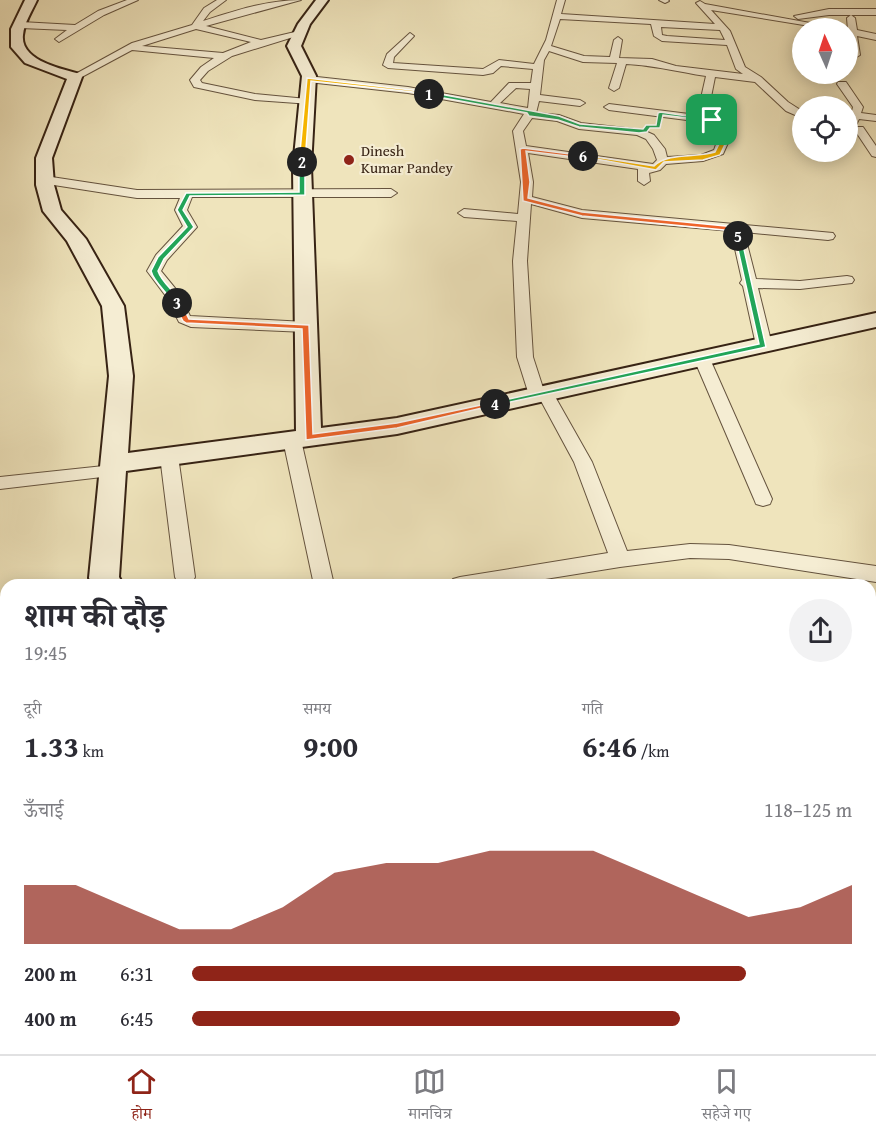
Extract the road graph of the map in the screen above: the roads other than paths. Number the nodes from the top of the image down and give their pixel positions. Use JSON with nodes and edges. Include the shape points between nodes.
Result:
{"nodes":[{"id":1,"x":31,"y":0,"type":"edge"},
{"id":2,"x":134,"y":0,"type":"edge"},
{"id":3,"x":222,"y":0,"type":"edge"},
{"id":4,"x":237,"y":0,"type":"edge"},
{"id":5,"x":297,"y":0,"type":"edge"},
{"id":6,"x":322,"y":0,"type":"edge"},
{"id":7,"x":561,"y":0,"type":"edge"},
{"id":8,"x":857,"y":2,"type":"dead end"},
{"id":9,"x":263,"y":3,"type":"edge"},
{"id":10,"x":703,"y":9,"type":"edge"},
{"id":11,"x":872,"y":12,"type":"edge"},
{"id":12,"x":558,"y":16,"type":"junction"},
{"id":13,"x":774,"y":17,"type":"junction"},
{"id":14,"x":264,"y":18,"type":"dead end"},
{"id":15,"x":792,"y":20,"type":"edge"},
{"id":16,"x":656,"y":24,"type":"junction"},
{"id":17,"x":21,"y":25,"type":"junction"},
{"id":18,"x":195,"y":26,"type":"junction"},
{"id":19,"x":721,"y":27,"type":"junction"},
{"id":20,"x":76,"y":28,"type":"junction"},
{"id":21,"x":280,"y":30,"type":"dead end"},
{"id":22,"x":858,"y":33,"type":"edge"},
{"id":23,"x":295,"y":35,"type":"junction"},
{"id":24,"x":410,"y":36,"type":"dead end"},
{"id":25,"x":876,"y":37,"type":"edge"},
{"id":26,"x":59,"y":39,"type":"dead end"},
{"id":27,"x":618,"y":40,"type":"dead end"},
{"id":28,"x":260,"y":42,"type":"junction"},
{"id":29,"x":730,"y":43,"type":"junction"},
{"id":30,"x":129,"y":47,"type":"junction"},
{"id":31,"x":546,"y":47,"type":"junction"},
{"id":32,"x":227,"y":56,"type":"junction"},
{"id":33,"x":618,"y":61,"type":"junction"},
{"id":34,"x":538,"y":67,"type":"junction"},
{"id":35,"x":476,"y":71,"type":"junction"},
{"id":36,"x":711,"y":74,"type":"junction"},
{"id":37,"x":75,"y":77,"type":"junction"},
{"id":38,"x":308,"y":79,"type":"junction"},
{"id":39,"x":758,"y":79,"type":"junction"},
{"id":40,"x":842,"y":84,"type":"dead end"},
{"id":41,"x":614,"y":88,"type":"dead end"},
{"id":42,"x":462,"y":91,"type":"junction"},
{"id":43,"x":535,"y":91,"type":"junction"},
{"id":44,"x":851,"y":96,"type":"edge"},
{"id":45,"x":306,"y":102,"type":"junction"},
{"id":46,"x":580,"y":103,"type":"dead end"},
{"id":47,"x":493,"y":105,"type":"junction"},
{"id":48,"x":609,"y":107,"type":"dead end"},
{"id":49,"x":792,"y":111,"type":"edge"},
{"id":50,"x":530,"y":113,"type":"junction"},
{"id":51,"x":660,"y":113,"type":"junction"},
{"id":52,"x":876,"y":118,"type":"edge"},
{"id":53,"x":712,"y":120,"type":"junction"},
{"id":54,"x":858,"y":125,"type":"edge"},
{"id":55,"x":858,"y":128,"type":"edge"},
{"id":56,"x":639,"y":132,"type":"junction"},
{"id":57,"x":858,"y":132,"type":"edge"},
{"id":58,"x":876,"y":133,"type":"edge"},
{"id":59,"x":523,"y":149,"type":"junction"},
{"id":60,"x":876,"y":154,"type":"edge"},
{"id":61,"x":659,"y":164,"type":"junction"},
{"id":62,"x":45,"y":180,"type":"junction"},
{"id":63,"x":644,"y":181,"type":"dead end"},
{"id":64,"x":391,"y":193,"type":"dead end"},
{"id":65,"x":188,"y":194,"type":"junction"},
{"id":66,"x":302,"y":194,"type":"junction"},
{"id":67,"x":525,"y":200,"type":"junction"},
{"id":68,"x":464,"y":213,"type":"dead end"},
{"id":69,"x":524,"y":218,"type":"junction"},
{"id":70,"x":736,"y":229,"type":"junction"},
{"id":71,"x":828,"y":236,"type":"dead end"},
{"id":72,"x":847,"y":280,"type":"dead end"},
{"id":73,"x":747,"y":283,"type":"junction"},
{"id":74,"x":876,"y":320,"type":"edge"},
{"id":75,"x":306,"y":327,"type":"junction"},
{"id":76,"x":764,"y":345,"type":"junction"},
{"id":77,"x":702,"y":359,"type":"junction"},
{"id":78,"x":541,"y":394,"type":"junction"},
{"id":79,"x":301,"y":439,"type":"junction"},
{"id":80,"x":169,"y":456,"type":"junction"},
{"id":81,"x":113,"y":467,"type":"junction"},
{"id":82,"x":0,"y":483,"type":"edge"},
{"id":83,"x":763,"y":499,"type":"dead end"},
{"id":84,"x":620,"y":560,"type":"junction"},
{"id":85,"x":876,"y":574,"type":"edge"},
{"id":86,"x":185,"y":577,"type":"dead end"},
{"id":87,"x":105,"y":579,"type":"edge"},
{"id":88,"x":323,"y":579,"type":"edge"},
{"id":89,"x":522,"y":579,"type":"edge"}],
"edges":[{"from":1,"to":17,"type":"street"},
{"from":2,"to":20,"type":"street"},
{"from":3,"to":18,"type":"street","via":[[207,10]]},
{"from":4,"to":9,"type":"street"},
{"from":5,"to":9,"type":"street"},
{"from":6,"to":23,"type":"street"},
{"from":7,"to":12,"type":"street"},
{"from":8,"to":11,"type":"street"},
{"from":9,"to":14,"type":"street"},
{"from":9,"to":18,"type":"street"},
{"from":10,"to":13,"type":"street"},
{"from":10,"to":19,"type":"street"},
{"from":11,"to":13,"type":"street"},
{"from":12,"to":16,"type":"street"},
{"from":12,"to":31,"type":"street"},
{"from":13,"to":15,"type":"street"},
{"from":16,"to":19,"type":"street"},
{"from":16,"to":29,"type":"street","via":[[658,36],[664,39]]},
{"from":17,"to":20,"type":"street"},
{"from":17,"to":37,"type":"street","via":[[16,40],[19,51],[31,61]]},
{"from":18,"to":28,"type":"street"},
{"from":18,"to":30,"type":"street"},
{"from":19,"to":29,"type":"street"},
{"from":20,"to":26,"type":"street"},
{"from":21,"to":23,"type":"street"},
{"from":22,"to":25,"type":"street"},
{"from":23,"to":28,"type":"street"},
{"from":23,"to":38,"type":"street","via":[[294,46]]},
{"from":24,"to":35,"type":"street","via":[[390,56],[388,65]]},
{"from":27,"to":33,"type":"street"},
{"from":28,"to":32,"type":"street"},
{"from":29,"to":39,"type":"street","via":[[741,69]]},
{"from":30,"to":32,"type":"street"},
{"from":30,"to":37,"type":"street"},
{"from":31,"to":33,"type":"street","via":[[584,59]]},
{"from":31,"to":34,"type":"street"},
{"from":32,"to":45,"type":"street","via":[[196,78],[195,83],[255,97]]},
{"from":33,"to":36,"type":"street"},
{"from":33,"to":41,"type":"street"},
{"from":34,"to":35,"type":"street","via":[[499,63],[487,72]]},
{"from":34,"to":43,"type":"street"},
{"from":35,"to":42,"type":"street"},
{"from":36,"to":39,"type":"street"},
{"from":36,"to":53,"type":"street","via":[[704,107]]},
{"from":37,"to":62,"type":"street","via":[[44,158]]},
{"from":38,"to":42,"type":"street","via":[[408,90]]},
{"from":38,"to":45,"type":"street"},
{"from":39,"to":49,"type":"street"},
{"from":40,"to":44,"type":"street"},
{"from":42,"to":47,"type":"street"},
{"from":43,"to":46,"type":"street"},
{"from":43,"to":47,"type":"street","via":[[513,85]]},
{"from":43,"to":50,"type":"street"},
{"from":45,"to":66,"type":"street"},
{"from":47,"to":50,"type":"street"},
{"from":48,"to":51,"type":"street"},
{"from":50,"to":56,"type":"street","via":[[579,126]]},
{"from":50,"to":59,"type":"street","via":[[518,131]]},
{"from":51,"to":53,"type":"street"},
{"from":51,"to":56,"type":"street","via":[[658,126],[648,126]]},
{"from":52,"to":54,"type":"street"},
{"from":53,"to":61,"type":"street","via":[[725,138],[718,153]]},
{"from":55,"to":58,"type":"street"},
{"from":56,"to":61,"type":"street","via":[[650,137],[659,149]]},
{"from":57,"to":60,"type":"street"},
{"from":59,"to":61,"type":"street"},
{"from":59,"to":67,"type":"street"},
{"from":61,"to":63,"type":"street","via":[[643,170]]},
{"from":62,"to":65,"type":"street","via":[[129,194]]},
{"from":62,"to":81,"type":"street","via":[[52,211],[75,239],[113,306],[121,376]]},
{"from":64,"to":66,"type":"street"},
{"from":65,"to":66,"type":"street"},
{"from":65,"to":75,"type":"street","via":[[180,210],[190,227],[154,271],[172,293],[184,319]]},
{"from":66,"to":75,"type":"street"},
{"from":67,"to":69,"type":"street"},
{"from":67,"to":70,"type":"street","via":[[582,214]]},
{"from":68,"to":69,"type":"street"},
{"from":69,"to":78,"type":"street","via":[[520,261],[525,357]]},
{"from":70,"to":71,"type":"street"},
{"from":70,"to":73,"type":"street"},
{"from":72,"to":73,"type":"street","via":[[800,285]]},
{"from":73,"to":76,"type":"street"},
{"from":74,"to":76,"type":"street"},
{"from":75,"to":79,"type":"street"},
{"from":76,"to":77,"type":"street"},
{"from":77,"to":78,"type":"street"},
{"from":77,"to":83,"type":"street"},
{"from":78,"to":79,"type":"street","via":[[397,426]]},
{"from":78,"to":84,"type":"street","via":[[584,462]]},
{"from":79,"to":80,"type":"street"},
{"from":79,"to":88,"type":"street"},
{"from":80,"to":81,"type":"street"},
{"from":80,"to":86,"type":"street"},
{"from":81,"to":82,"type":"street"},
{"from":81,"to":87,"type":"street"},
{"from":84,"to":85,"type":"street","via":[[707,551]]},
{"from":84,"to":89,"type":"street"}]}
